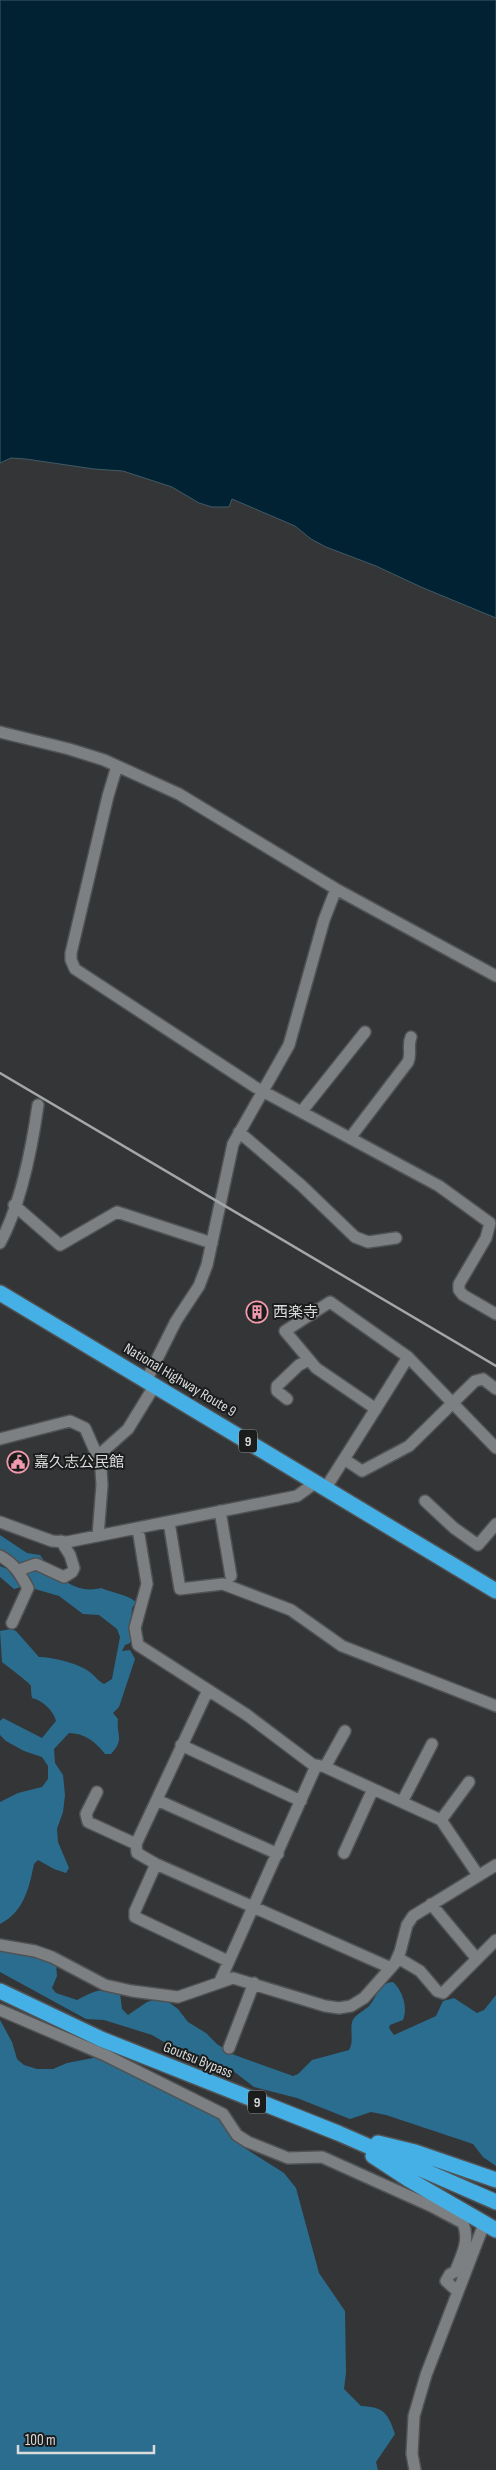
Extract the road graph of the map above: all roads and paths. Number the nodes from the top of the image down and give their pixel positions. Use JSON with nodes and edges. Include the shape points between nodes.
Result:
{"nodes":[{"id":1,"x":0,"y":732,"type":"edge"},
{"id":2,"x":117,"y":766,"type":"junction"},
{"id":3,"x":336,"y":889,"type":"junction"},
{"id":4,"x":496,"y":976,"type":"edge"},
{"id":5,"x":364,"y":1032,"type":"dead end"},
{"id":6,"x":411,"y":1037,"type":"dead end"},
{"id":7,"x":264,"y":1091,"type":"junction"},
{"id":8,"x":38,"y":1106,"type":"dead end"},
{"id":9,"x":302,"y":1111,"type":"junction"},
{"id":10,"x":239,"y":1132,"type":"junction"},
{"id":11,"x":350,"y":1138,"type":"junction"},
{"id":12,"x":14,"y":1205,"type":"junction"},
{"id":13,"x":493,"y":1219,"type":"edge"},
{"id":14,"x":396,"y":1238,"type":"dead end"},
{"id":15,"x":0,"y":1243,"type":"edge"},
{"id":16,"x":212,"y":1243,"type":"junction"},
{"id":17,"x":0,"y":1293,"type":"edge"},
{"id":18,"x":496,"y":1314,"type":"edge"},
{"id":19,"x":408,"y":1357,"type":"junction"},
{"id":20,"x":309,"y":1360,"type":"junction"},
{"id":21,"x":151,"y":1382,"type":"junction"},
{"id":22,"x":496,"y":1389,"type":"edge"},
{"id":23,"x":287,"y":1399,"type":"dead end"},
{"id":24,"x":453,"y":1403,"type":"junction"},
{"id":25,"x":376,"y":1409,"type":"junction"},
{"id":26,"x":0,"y":1439,"type":"edge"},
{"id":27,"x":496,"y":1448,"type":"edge"},
{"id":28,"x":100,"y":1454,"type":"junction"},
{"id":29,"x":344,"y":1459,"type":"junction"},
{"id":30,"x":320,"y":1486,"type":"junction"},
{"id":31,"x":425,"y":1501,"type":"dead end"},
{"id":32,"x":220,"y":1511,"type":"junction"},
{"id":33,"x":0,"y":1522,"type":"edge"},
{"id":34,"x":169,"y":1522,"type":"junction"},
{"id":35,"x":496,"y":1524,"type":"edge"},
{"id":36,"x":138,"y":1529,"type":"junction"},
{"id":37,"x":98,"y":1536,"type":"junction"},
{"id":38,"x":61,"y":1541,"type":"junction"},
{"id":39,"x":0,"y":1556,"type":"edge"},
{"id":40,"x":19,"y":1570,"type":"junction"},
{"id":41,"x":231,"y":1576,"type":"dead end"},
{"id":42,"x":496,"y":1591,"type":"edge"},
{"id":43,"x":12,"y":1623,"type":"dead end"},
{"id":44,"x":208,"y":1690,"type":"junction"},
{"id":45,"x":496,"y":1706,"type":"edge"},
{"id":46,"x":345,"y":1731,"type":"dead end"},
{"id":47,"x":432,"y":1744,"type":"dead end"},
{"id":48,"x":181,"y":1745,"type":"junction"},
{"id":49,"x":321,"y":1767,"type":"junction"},
{"id":50,"x":468,"y":1782,"type":"dead end"},
{"id":51,"x":373,"y":1789,"type":"junction"},
{"id":52,"x":97,"y":1792,"type":"dead end"},
{"id":53,"x":157,"y":1800,"type":"junction"},
{"id":54,"x":301,"y":1801,"type":"junction"},
{"id":55,"x":402,"y":1802,"type":"junction"},
{"id":56,"x":442,"y":1820,"type":"junction"},
{"id":57,"x":136,"y":1844,"type":"junction"},
{"id":58,"x":344,"y":1853,"type":"dead end"},
{"id":59,"x":278,"y":1854,"type":"junction"},
{"id":60,"x":156,"y":1864,"type":"junction"},
{"id":61,"x":496,"y":1865,"type":"edge"},
{"id":62,"x":478,"y":1875,"type":"junction"},
{"id":63,"x":431,"y":1904,"type":"junction"},
{"id":64,"x":254,"y":1907,"type":"junction"},
{"id":65,"x":496,"y":1940,"type":"edge"},
{"id":66,"x":0,"y":1945,"type":"edge"},
{"id":67,"x":398,"y":1958,"type":"junction"},
{"id":68,"x":477,"y":1960,"type":"junction"},
{"id":69,"x":228,"y":1961,"type":"junction"},
{"id":70,"x":391,"y":1968,"type":"junction"},
{"id":71,"x":220,"y":1981,"type":"junction"},
{"id":72,"x":254,"y":1983,"type":"junction"},
{"id":73,"x":0,"y":1991,"type":"edge"},
{"id":74,"x":0,"y":1996,"type":"edge"},
{"id":75,"x":18,"y":2001,"type":"junction"},
{"id":76,"x":0,"y":2010,"type":"edge"},
{"id":77,"x":229,"y":2048,"type":"dead end"},
{"id":78,"x":338,"y":2134,"type":"junction"},
{"id":79,"x":496,"y":2180,"type":"edge"},
{"id":80,"x":496,"y":2202,"type":"edge"},
{"id":81,"x":490,"y":2227,"type":"edge"},
{"id":82,"x":457,"y":2291,"type":"junction"},
{"id":83,"x":415,"y":2470,"type":"edge"}],
"edges":[{"from":1,"to":2,"type":"street","via":[[69,749]]},
{"from":2,"to":3,"type":"street","via":[[179,794]]},
{"from":2,"to":7,"type":"street","via":[[71,960],[75,969]]},
{"from":3,"to":4,"type":"street"},
{"from":3,"to":7,"type":"street","via":[[324,920],[289,1046]]},
{"from":5,"to":9,"type":"street"},
{"from":6,"to":11,"type":"street","via":[[408,1062]]},
{"from":7,"to":9,"type":"street"},
{"from":7,"to":10,"type":"street"},
{"from":8,"to":12,"type":"street"},
{"from":9,"to":11,"type":"street"},
{"from":10,"to":14,"type":"street","via":[[355,1237],[368,1242]]},
{"from":10,"to":16,"type":"street","via":[[233,1144]]},
{"from":11,"to":13,"type":"street"},
{"from":12,"to":15,"type":"street"},
{"from":12,"to":16,"type":"street","via":[[60,1245],[117,1212]]},
{"from":13,"to":18,"type":"street","via":[[486,1238],[458,1284],[463,1295]]},
{"from":16,"to":21,"type":"street","via":[[200,1286],[176,1321]]},
{"from":17,"to":21,"type":"highway","name":"National Highway Route 9","number":"9"},
{"from":19,"to":20,"type":"street","via":[[330,1302],[285,1331]]},
{"from":19,"to":24,"type":"street"},
{"from":19,"to":25,"type":"street"},
{"from":20,"to":23,"type":"street","via":[[277,1386],[277,1391]]},
{"from":20,"to":25,"type":"street"},
{"from":21,"to":28,"type":"street","via":[[128,1429]]},
{"from":21,"to":30,"type":"highway","name":"National Highway Route 9","number":"9"},
{"from":22,"to":24,"type":"street","via":[[483,1379],[475,1381]]},
{"from":24,"to":27,"type":"street"},
{"from":24,"to":29,"type":"street","via":[[409,1446],[362,1471]]},
{"from":25,"to":29,"type":"street"},
{"from":26,"to":28,"type":"street","via":[[70,1421],[85,1428],[96,1454]]},
{"from":28,"to":37,"type":"street","via":[[102,1485]]},
{"from":29,"to":30,"type":"street"},
{"from":30,"to":32,"type":"street","via":[[298,1496]]},
{"from":30,"to":42,"type":"highway","name":"National Highway Route 9","number":"9"},
{"from":31,"to":35,"type":"street","via":[[478,1545]]},
{"from":32,"to":34,"type":"street"},
{"from":32,"to":41,"type":"street"},
{"from":33,"to":38,"type":"street","via":[[52,1541]]},
{"from":34,"to":36,"type":"street"},
{"from":34,"to":45,"type":"street","via":[[180,1589],[223,1584],[291,1610],[342,1646]]},
{"from":36,"to":37,"type":"street"},
{"from":36,"to":44,"type":"street","via":[[147,1584],[135,1628],[137,1643]]},
{"from":37,"to":38,"type":"street"},
{"from":38,"to":40,"type":"street","via":[[73,1562],[74,1568],[69,1575],[64,1577],[36,1564]]},
{"from":39,"to":40,"type":"street"},
{"from":40,"to":43,"type":"street","via":[[28,1588]]},
{"from":44,"to":48,"type":"street"},
{"from":44,"to":49,"type":"street"},
{"from":46,"to":49,"type":"street"},
{"from":47,"to":55,"type":"street"},
{"from":48,"to":53,"type":"street"},
{"from":48,"to":54,"type":"street"},
{"from":49,"to":51,"type":"street"},
{"from":49,"to":54,"type":"street"},
{"from":50,"to":56,"type":"street"},
{"from":51,"to":55,"type":"street"},
{"from":51,"to":58,"type":"street"},
{"from":52,"to":57,"type":"street","via":[[86,1814],[88,1822]]},
{"from":53,"to":57,"type":"street"},
{"from":53,"to":59,"type":"street"},
{"from":54,"to":59,"type":"street"},
{"from":55,"to":56,"type":"street"},
{"from":56,"to":62,"type":"street"},
{"from":57,"to":60,"type":"street","via":[[139,1855]]},
{"from":59,"to":64,"type":"street"},
{"from":60,"to":64,"type":"street"},
{"from":60,"to":69,"type":"street","via":[[135,1917]]},
{"from":61,"to":62,"type":"street"},
{"from":62,"to":63,"type":"street"},
{"from":63,"to":67,"type":"street","via":[[409,1920]]},
{"from":63,"to":68,"type":"street"},
{"from":64,"to":69,"type":"street"},
{"from":64,"to":70,"type":"street"},
{"from":65,"to":68,"type":"street"},
{"from":66,"to":71,"type":"street","via":[[35,1951],[105,1985],[132,1991],[178,1997]]},
{"from":67,"to":68,"type":"street","via":[[420,1971],[441,1993]]},
{"from":67,"to":70,"type":"street"},
{"from":69,"to":71,"type":"street"},
{"from":70,"to":72,"type":"street","via":[[364,1998],[351,2006],[339,2008]]},
{"from":71,"to":72,"type":"street","via":[[233,1978]]},
{"from":72,"to":77,"type":"street"},
{"from":73,"to":75,"type":"highway","name":"Goutsu Bypass","number":"9"},
{"from":74,"to":75,"type":"highway"},
{"from":75,"to":78,"type":"highway","name":"Goutsu Bypass","number":"9","via":[[101,2039]]},
{"from":76,"to":82,"type":"street","via":[[105,2055],[223,2114],[238,2135],[248,2142],[288,2158],[322,2157],[463,2223],[466,2243],[455,2272],[446,2281]]},
{"from":78,"to":79,"type":"highway","number":"9","via":[[415,2152]]},
{"from":78,"to":80,"type":"highway","name":"Goutsu Bypass","number":"9"},
{"from":78,"to":81,"type":"highway","number":"9","via":[[408,2180]]},
{"from":81,"to":82,"type":"street"},
{"from":82,"to":83,"type":"street","via":[[414,2416],[412,2454]]}]}
